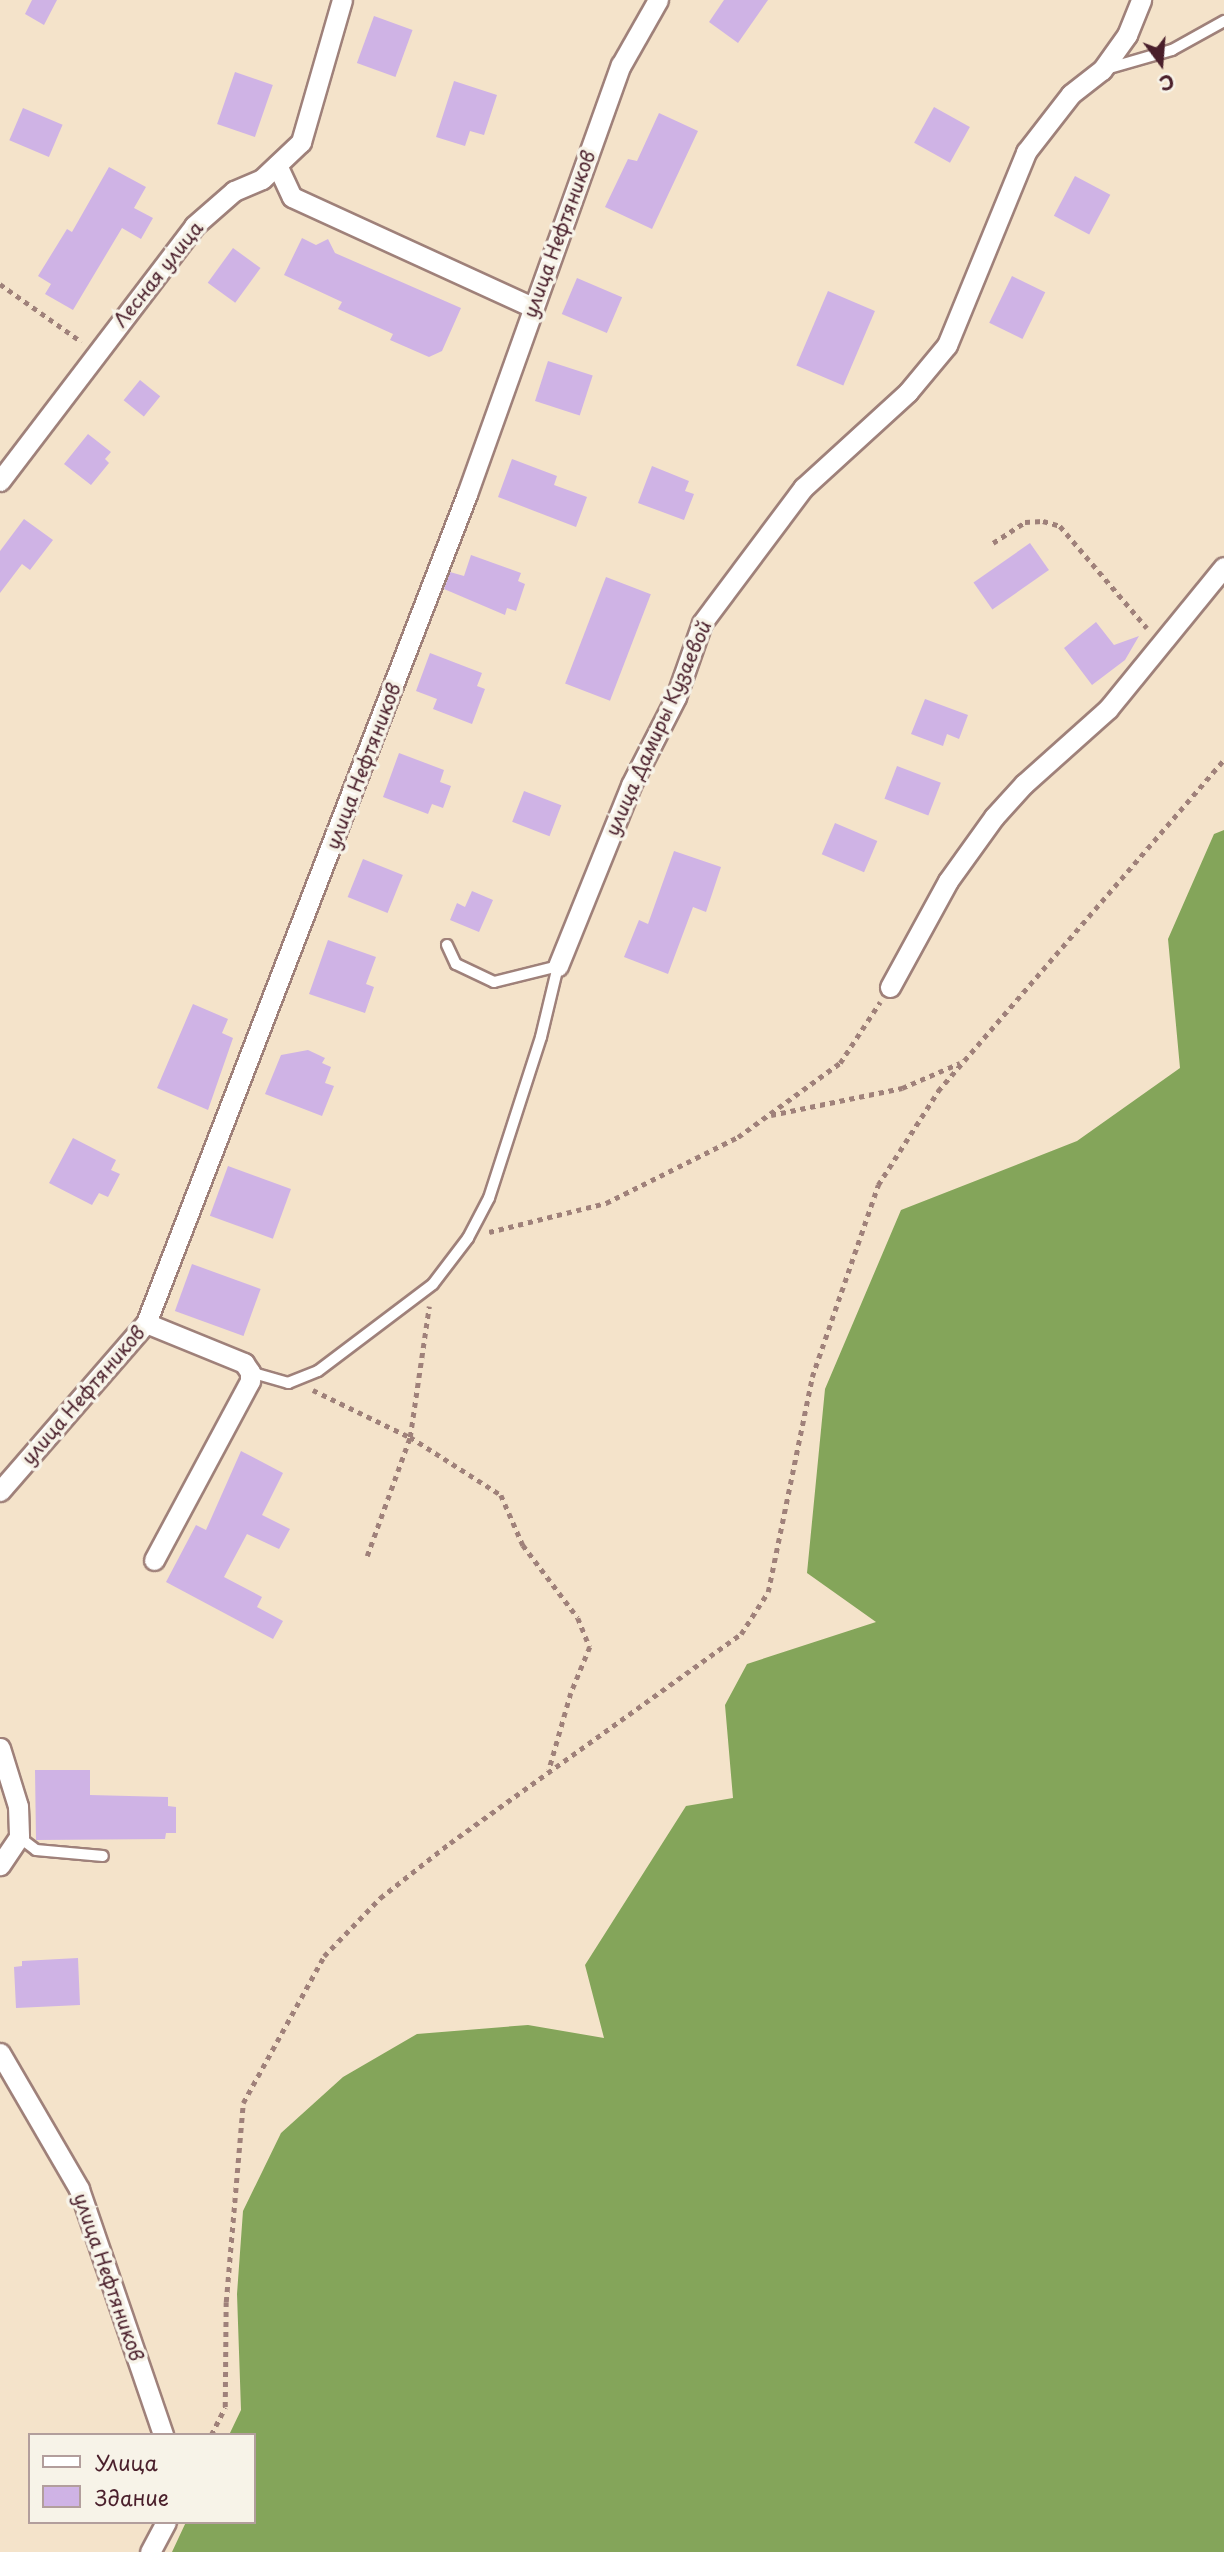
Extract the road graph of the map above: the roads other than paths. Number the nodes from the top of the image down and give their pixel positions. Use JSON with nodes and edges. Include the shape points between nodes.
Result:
{"nodes":[{"id":1,"x":342,"y":0,"type":"edge"},
{"id":2,"x":1141,"y":0,"type":"edge"},
{"id":3,"x":657,"y":1,"type":"edge"},
{"id":4,"x":1224,"y":21,"type":"edge"},
{"id":5,"x":1102,"y":70,"type":"junction"},
{"id":6,"x":277,"y":165,"type":"junction"},
{"id":7,"x":532,"y":307,"type":"junction"},
{"id":8,"x":0,"y":481,"type":"edge"},
{"id":9,"x":1224,"y":567,"type":"edge"},
{"id":10,"x":447,"y":945,"type":"dead end"},
{"id":11,"x":558,"y":966,"type":"junction"},
{"id":12,"x":890,"y":987,"type":"road end"},
{"id":13,"x":146,"y":1323,"type":"junction"},
{"id":14,"x":250,"y":1372,"type":"junction"},
{"id":15,"x":0,"y":1491,"type":"edge"},
{"id":16,"x":155,"y":1560,"type":"dead end"},
{"id":17,"x":0,"y":1748,"type":"edge"},
{"id":18,"x":19,"y":1837,"type":"junction"},
{"id":19,"x":103,"y":1856,"type":"dead end"},
{"id":20,"x":0,"y":1865,"type":"edge"},
{"id":21,"x":0,"y":2053,"type":"edge"},
{"id":22,"x":162,"y":2433,"type":"edge"},
{"id":23,"x":165,"y":2524,"type":"edge"},
{"id":24,"x":150,"y":2552,"type":"edge"}],
"edges":[{"from":1,"to":6,"type":"street","name":"Лесная улица","via":[[301,142]]},
{"from":2,"to":5,"type":"street","name":"улица Дамиры Кузаевой","via":[[1127,35]]},
{"from":3,"to":7,"type":"street","name":"улица Нефтяников","via":[[621,65]]},
{"from":4,"to":5,"type":"lane","via":[[1172,50]]},
{"from":5,"to":11,"type":"street","name":"улица Дамиры Кузаевой","via":[[1071,94],[1026,152],[947,345],[908,392],[803,488],[702,623],[676,697],[631,785]]},
{"from":6,"to":7,"type":"street","via":[[292,197]]},
{"from":6,"to":8,"type":"street","name":"Лесная улица","via":[[262,179],[234,191],[194,226]]},
{"from":7,"to":13,"type":"street","name":"улица Нефтяников","via":[[400,673]]},
{"from":9,"to":12,"type":"street","via":[[1108,709],[1024,784],[995,817],[948,881]]},
{"from":10,"to":11,"type":"lane","via":[[456,964],[494,982]]},
{"from":11,"to":14,"type":"lane","via":[[541,1037],[489,1198],[468,1238],[433,1284],[318,1371],[289,1383]]},
{"from":13,"to":14,"type":"street","via":[[244,1363]]},
{"from":13,"to":15,"type":"street","name":"улица Нефтяников"},
{"from":14,"to":16,"type":"street","via":[[250,1381]]},
{"from":17,"to":18,"type":"street","via":[[18,1806]]},
{"from":18,"to":19,"type":"lane","via":[[36,1850]]},
{"from":18,"to":20,"type":"street"},
{"from":21,"to":22,"type":"street","name":"улица Нефтяников","via":[[79,2189]]},
{"from":23,"to":24,"type":"street"}]}
